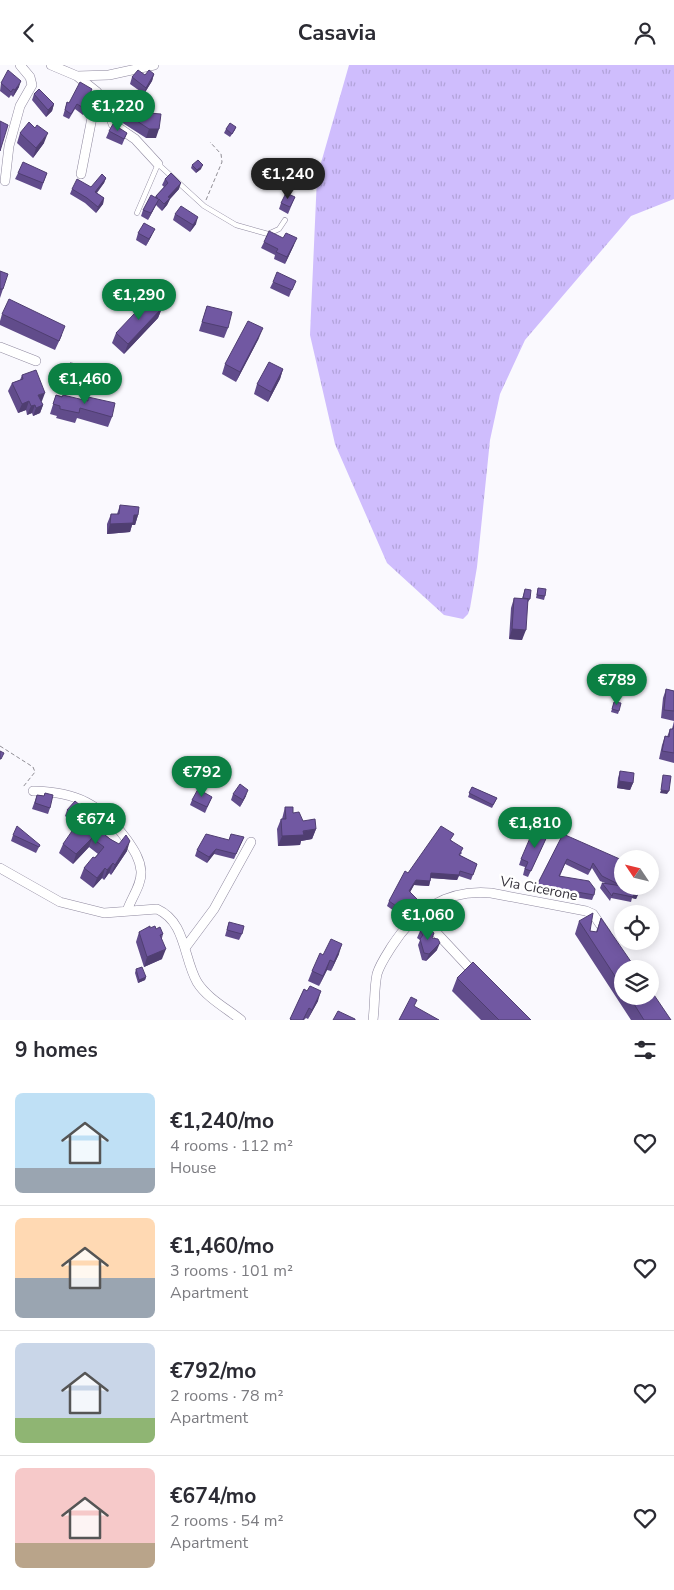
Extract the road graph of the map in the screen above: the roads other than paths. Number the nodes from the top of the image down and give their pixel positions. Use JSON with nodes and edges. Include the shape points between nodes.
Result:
{"nodes":[{"id":1,"x":20,"y":65,"type":"edge"},
{"id":2,"x":51,"y":65,"type":"edge"},
{"id":3,"x":154,"y":65,"type":"edge"},
{"id":4,"x":77,"y":76,"type":"junction"},
{"id":5,"x":97,"y":92,"type":"junction"},
{"id":6,"x":158,"y":164,"type":"junction"},
{"id":7,"x":81,"y":174,"type":"dead end"},
{"id":8,"x":5,"y":181,"type":"dead end"},
{"id":9,"x":137,"y":213,"type":"dead end"},
{"id":10,"x":286,"y":220,"type":"dead end"},
{"id":11,"x":0,"y":347,"type":"edge"},
{"id":12,"x":36,"y":361,"type":"dead end"},
{"id":13,"x":33,"y":791,"type":"dead end"},
{"id":14,"x":251,"y":842,"type":"dead end"},
{"id":15,"x":0,"y":868,"type":"edge"},
{"id":16,"x":128,"y":911,"type":"junction"},
{"id":17,"x":419,"y":914,"type":"junction"},
{"id":18,"x":613,"y":945,"type":"edge"},
{"id":19,"x":186,"y":948,"type":"junction"},
{"id":20,"x":482,"y":981,"type":"edge"},
{"id":21,"x":241,"y":1020,"type":"edge"},
{"id":22,"x":373,"y":1020,"type":"edge"}],
"edges":[{"from":1,"to":8,"type":"street","via":[[32,85],[18,113],[9,146]]},
{"from":2,"to":4,"type":"street"},
{"from":3,"to":4,"type":"street","via":[[109,75]]},
{"from":4,"to":5,"type":"street"},
{"from":5,"to":6,"type":"street","via":[[107,106],[113,124],[135,139]]},
{"from":5,"to":7,"type":"street"},
{"from":6,"to":9,"type":"lane"},
{"from":6,"to":10,"type":"lane","via":[[204,206],[236,225],[250,227],[260,233],[274,232]]},
{"from":11,"to":12,"type":"street"},
{"from":13,"to":16,"type":"street","via":[[70,794],[104,811],[119,829],[134,849],[141,870]]},
{"from":14,"to":19,"type":"street","via":[[214,909]]},
{"from":15,"to":16,"type":"street","via":[[60,902],[104,913]]},
{"from":16,"to":19,"type":"street","via":[[157,909],[164,912],[171,918]]},
{"from":17,"to":18,"type":"street","name":"Via Cicerone","via":[[449,896],[477,891],[492,893],[586,911],[593,915]]},
{"from":17,"to":20,"type":"street"},
{"from":17,"to":22,"type":"street","name":"Via Cicerone","via":[[395,941],[377,973]]},
{"from":19,"to":21,"type":"street","via":[[196,981]]}]}
